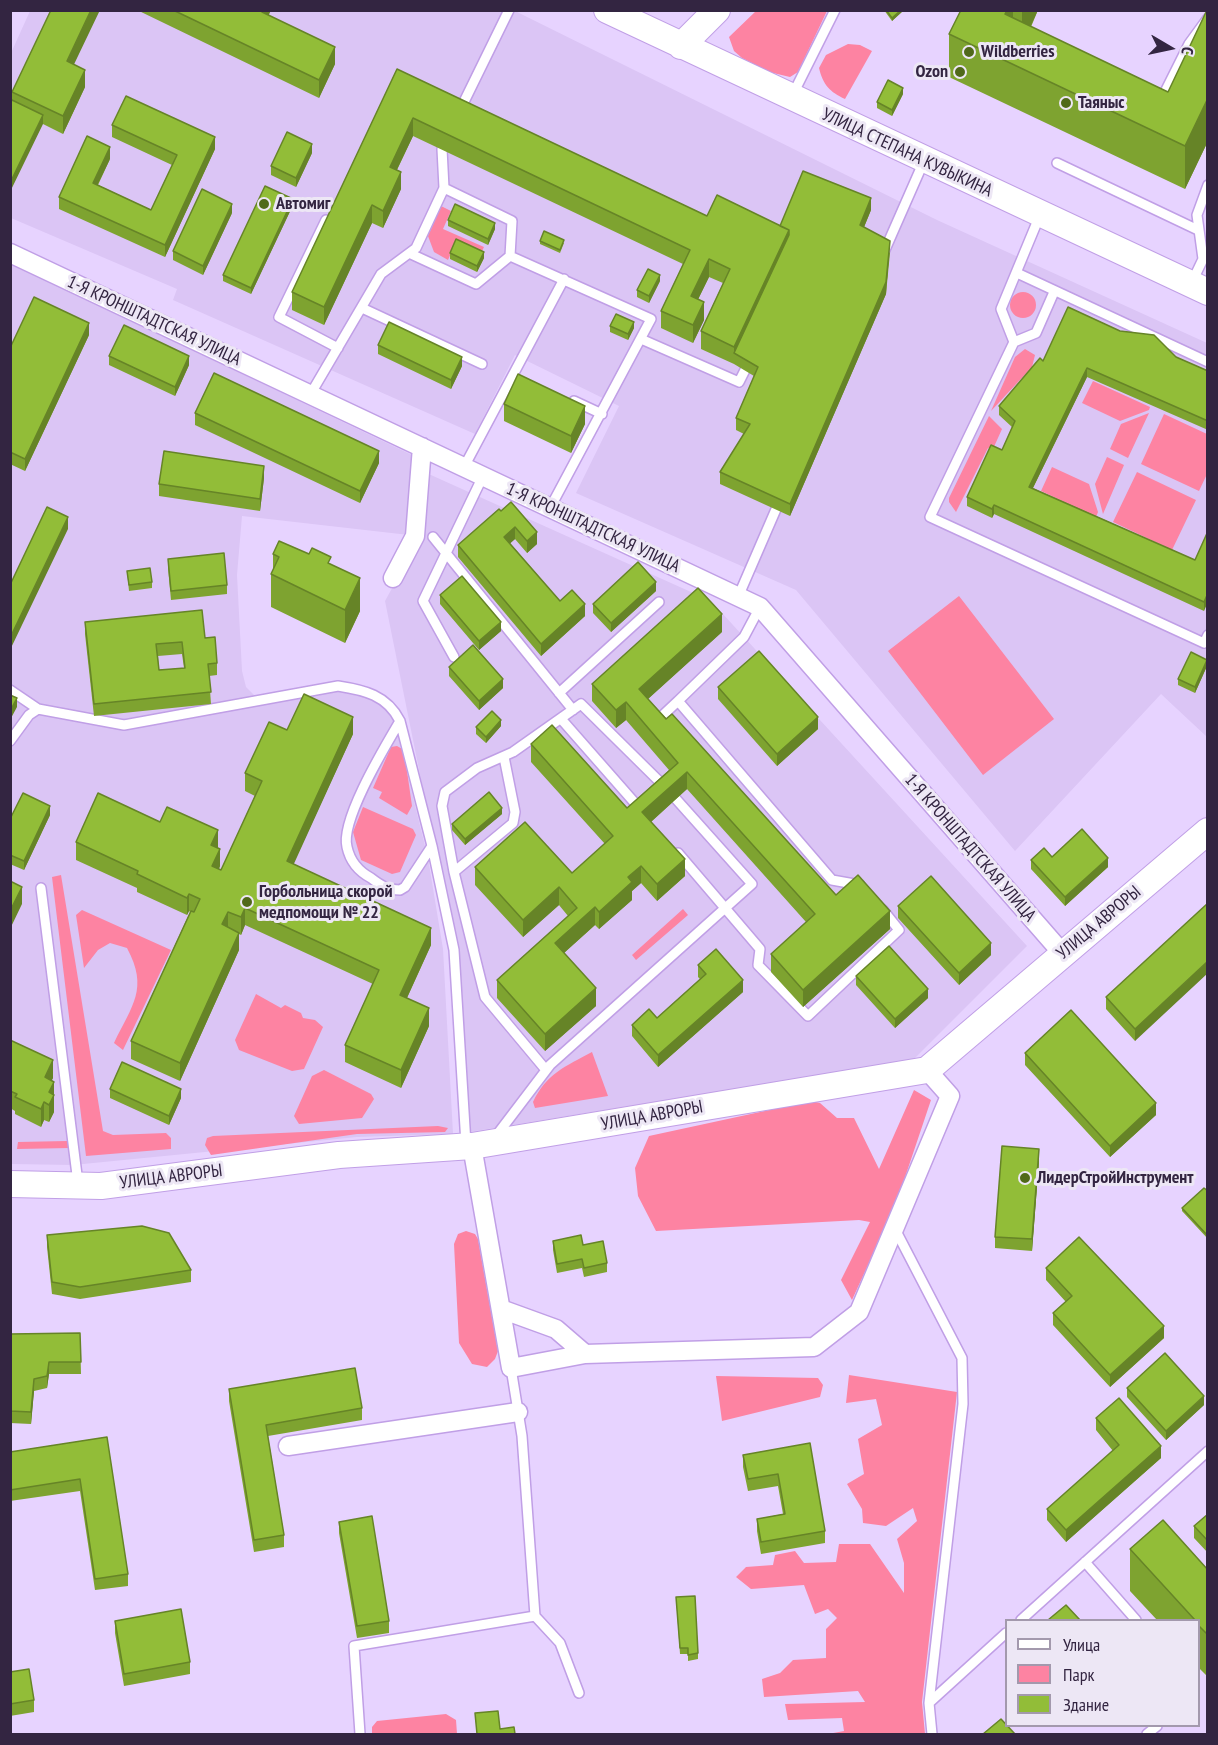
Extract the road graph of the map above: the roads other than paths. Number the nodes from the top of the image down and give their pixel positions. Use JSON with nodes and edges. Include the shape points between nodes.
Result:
{"nodes":[{"id":1,"x":509,"y":10,"type":"edge"},
{"id":2,"x":607,"y":10,"type":"edge"},
{"id":3,"x":717,"y":10,"type":"edge"},
{"id":4,"x":835,"y":10,"type":"edge"},
{"id":5,"x":1208,"y":18,"type":"edge"},
{"id":6,"x":681,"y":46,"type":"junction"},
{"id":7,"x":791,"y":98,"type":"junction"},
{"id":8,"x":1147,"y":104,"type":"edge"},
{"id":9,"x":458,"y":115,"type":"edge"},
{"id":10,"x":442,"y":149,"type":"edge"},
{"id":11,"x":924,"y":161,"type":"junction"},
{"id":12,"x":1057,"y":163,"type":"dead end"},
{"id":13,"x":1208,"y":185,"type":"edge"},
{"id":14,"x":444,"y":188,"type":"junction"},
{"id":15,"x":332,"y":207,"type":"edge"},
{"id":16,"x":1040,"y":215,"type":"junction"},
{"id":17,"x":1198,"y":230,"type":"junction"},
{"id":18,"x":10,"y":253,"type":"edge"},
{"id":19,"x":411,"y":254,"type":"junction"},
{"id":20,"x":510,"y":256,"type":"junction"},
{"id":21,"x":882,"y":258,"type":"edge"},
{"id":22,"x":1205,"y":258,"type":"edge"},
{"id":23,"x":1017,"y":273,"type":"junction"},
{"id":24,"x":564,"y":279,"type":"junction"},
{"id":25,"x":1199,"y":288,"type":"edge"},
{"id":26,"x":1054,"y":292,"type":"junction"},
{"id":27,"x":362,"y":308,"type":"junction"},
{"id":28,"x":641,"y":339,"type":"junction"},
{"id":29,"x":1014,"y":342,"type":"junction"},
{"id":30,"x":338,"y":348,"type":"junction"},
{"id":31,"x":754,"y":351,"type":"edge"},
{"id":32,"x":1208,"y":362,"type":"edge"},
{"id":33,"x":482,"y":364,"type":"dead end"},
{"id":34,"x":514,"y":375,"type":"junction"},
{"id":35,"x":525,"y":380,"type":"edge"},
{"id":36,"x":310,"y":394,"type":"junction"},
{"id":37,"x":569,"y":399,"type":"edge"},
{"id":38,"x":602,"y":414,"type":"junction"},
{"id":39,"x":422,"y":447,"type":"junction"},
{"id":40,"x":464,"y":467,"type":"junction"},
{"id":41,"x":483,"y":476,"type":"junction"},
{"id":42,"x":782,"y":494,"type":"edge"},
{"id":43,"x":550,"y":508,"type":"junction"},
{"id":44,"x":433,"y":537,"type":"dead end"},
{"id":45,"x":447,"y":555,"type":"junction"},
{"id":46,"x":393,"y":578,"type":"dead end"},
{"id":47,"x":738,"y":597,"type":"junction"},
{"id":48,"x":659,"y":602,"type":"dead end"},
{"id":49,"x":760,"y":607,"type":"junction"},
{"id":50,"x":1206,"y":641,"type":"edge"},
{"id":51,"x":454,"y":657,"type":"dead end"},
{"id":52,"x":10,"y":690,"type":"edge"},
{"id":53,"x":559,"y":693,"type":"junction"},
{"id":54,"x":678,"y":701,"type":"junction"},
{"id":55,"x":38,"y":709,"type":"junction"},
{"id":56,"x":573,"y":710,"type":"junction"},
{"id":57,"x":662,"y":716,"type":"edge"},
{"id":58,"x":562,"y":720,"type":"junction"},
{"id":59,"x":400,"y":721,"type":"junction"},
{"id":60,"x":10,"y":741,"type":"edge"},
{"id":61,"x":504,"y":757,"type":"junction"},
{"id":62,"x":667,"y":790,"type":"edge"},
{"id":63,"x":676,"y":799,"type":"edge"},
{"id":64,"x":643,"y":812,"type":"edge"},
{"id":65,"x":1208,"y":831,"type":"edge"},
{"id":66,"x":432,"y":846,"type":"junction"},
{"id":67,"x":673,"y":848,"type":"edge"},
{"id":68,"x":454,"y":872,"type":"junction"},
{"id":69,"x":40,"y":888,"type":"dead end"},
{"id":70,"x":871,"y":895,"type":"edge"},
{"id":71,"x":878,"y":904,"type":"edge"},
{"id":72,"x":726,"y":909,"type":"junction"},
{"id":73,"x":1063,"y":954,"type":"junction"},
{"id":74,"x":546,"y":1070,"type":"junction"},
{"id":75,"x":927,"y":1070,"type":"junction"},
{"id":76,"x":476,"y":1145,"type":"junction"},
{"id":77,"x":10,"y":1184,"type":"edge"},
{"id":78,"x":78,"y":1186,"type":"junction"},
{"id":79,"x":895,"y":1229,"type":"junction"},
{"id":80,"x":501,"y":1309,"type":"junction"},
{"id":81,"x":585,"y":1354,"type":"junction"},
{"id":82,"x":511,"y":1368,"type":"junction"},
{"id":83,"x":518,"y":1412,"type":"junction"},
{"id":84,"x":288,"y":1446,"type":"dead end"},
{"id":85,"x":1208,"y":1451,"type":"edge"},
{"id":86,"x":1085,"y":1563,"type":"junction"},
{"id":87,"x":535,"y":1616,"type":"junction"},
{"id":88,"x":1022,"y":1619,"type":"edge"},
{"id":89,"x":1135,"y":1619,"type":"edge"},
{"id":90,"x":1005,"y":1634,"type":"edge"},
{"id":91,"x":579,"y":1693,"type":"dead end"},
{"id":92,"x":929,"y":1703,"type":"junction"},
{"id":93,"x":360,"y":1734,"type":"edge"},
{"id":94,"x":932,"y":1734,"type":"edge"}],
"edges":[{"from":1,"to":9,"type":"lane"},
{"from":2,"to":6,"type":"street","name":"УЛИЦА СТЕПАНА КУВЫКИНА"},
{"from":3,"to":6,"type":"street"},
{"from":4,"to":7,"type":"lane"},
{"from":5,"to":8,"type":"lane","via":[[1189,44],[1164,98],[1157,104]]},
{"from":6,"to":7,"type":"street","name":"УЛИЦА СТЕПАНА КУВЫКИНА"},
{"from":7,"to":11,"type":"street","name":"УЛИЦА СТЕПАНА КУВЫКИНА"},
{"from":10,"to":14,"type":"lane"},
{"from":11,"to":16,"type":"street","name":"УЛИЦА СТЕПАНА КУВЫКИНА"},
{"from":11,"to":21,"type":"lane"},
{"from":12,"to":17,"type":"lane"},
{"from":13,"to":17,"type":"lane","via":[[1198,206]]},
{"from":14,"to":19,"type":"lane"},
{"from":14,"to":20,"type":"lane","via":[[512,221]]},
{"from":15,"to":30,"type":"lane","via":[[279,317]]},
{"from":16,"to":23,"type":"lane"},
{"from":16,"to":25,"type":"street","name":"УЛИЦА СТЕПАНА КУВЫКИНА"},
{"from":17,"to":22,"type":"lane"},
{"from":18,"to":36,"type":"street","name":"1-Я КРОНШТАДТСКАЯ УЛИЦА"},
{"from":19,"to":20,"type":"lane","via":[[476,284]]},
{"from":19,"to":27,"type":"lane","via":[[381,274]]},
{"from":20,"to":24,"type":"lane"},
{"from":22,"to":25,"type":"lane"},
{"from":23,"to":26,"type":"lane"},
{"from":23,"to":29,"type":"lane","via":[[1001,309]]},
{"from":24,"to":28,"type":"lane","via":[[651,320]]},
{"from":24,"to":34,"type":"lane"},
{"from":26,"to":29,"type":"lane","via":[[1036,333]]},
{"from":26,"to":32,"type":"lane"},
{"from":27,"to":30,"type":"lane"},
{"from":27,"to":33,"type":"lane"},
{"from":28,"to":31,"type":"lane","via":[[740,382]]},
{"from":28,"to":38,"type":"lane"},
{"from":29,"to":50,"type":"lane","via":[[930,517]]},
{"from":30,"to":36,"type":"lane"},
{"from":34,"to":35,"type":"lane"},
{"from":34,"to":40,"type":"lane"},
{"from":36,"to":39,"type":"street","name":"1-Я КРОНШТАДТСКАЯ УЛИЦА"},
{"from":37,"to":38,"type":"lane"},
{"from":38,"to":43,"type":"lane"},
{"from":39,"to":40,"type":"street","name":"1-Я КРОНШТАДТСКАЯ УЛИЦА"},
{"from":39,"to":46,"type":"street","via":[[416,536]]},
{"from":40,"to":41,"type":"street","name":"1-Я КРОНШТАДТСКАЯ УЛИЦА"},
{"from":41,"to":43,"type":"street","name":"1-Я КРОНШТАДТСКАЯ УЛИЦА"},
{"from":41,"to":45,"type":"lane"},
{"from":42,"to":47,"type":"lane"},
{"from":43,"to":47,"type":"street","name":"1-Я КРОНШТАДТСКАЯ УЛИЦА"},
{"from":44,"to":45,"type":"lane"},
{"from":45,"to":51,"type":"lane","via":[[423,601]]},
{"from":45,"to":53,"type":"lane"},
{"from":47,"to":49,"type":"street","name":"1-Я КРОНШТАДТСКАЯ УЛИЦА"},
{"from":48,"to":53,"type":"lane"},
{"from":49,"to":54,"type":"lane","via":[[744,637]]},
{"from":49,"to":73,"type":"street","name":"1-Я КРОНШТАДТСКАЯ УЛИЦА"},
{"from":52,"to":55,"type":"lane"},
{"from":53,"to":56,"type":"lane"},
{"from":54,"to":57,"type":"lane"},
{"from":54,"to":70,"type":"lane","via":[[832,880],[864,886]]},
{"from":55,"to":59,"type":"lane","via":[[124,725],[338,686],[381,698],[394,709]]},
{"from":55,"to":60,"type":"lane"},
{"from":56,"to":58,"type":"lane"},
{"from":56,"to":62,"type":"lane","via":[[581,705]]},
{"from":58,"to":61,"type":"lane"},
{"from":58,"to":64,"type":"lane"},
{"from":59,"to":66,"type":"lane"},
{"from":59,"to":66,"type":"lane","via":[[367,777],[346,845],[358,870],[386,888],[400,890]]},
{"from":61,"to":68,"type":"lane","via":[[515,812],[513,822]]},
{"from":61,"to":68,"type":"lane","via":[[477,768],[445,792],[442,806]]},
{"from":63,"to":72,"type":"lane","via":[[752,884]]},
{"from":65,"to":73,"type":"street","name":"УЛИЦА АВРОРЫ"},
{"from":66,"to":76,"type":"lane","via":[[454,950]]},
{"from":67,"to":72,"type":"lane"},
{"from":68,"to":74,"type":"lane","via":[[485,997]]},
{"from":69,"to":78,"type":"lane"},
{"from":71,"to":72,"type":"lane","via":[[899,930],[808,1016],[758,965],[760,949]]},
{"from":72,"to":74,"type":"lane"},
{"from":73,"to":75,"type":"street","name":"УЛИЦА АВРОРЫ"},
{"from":74,"to":76,"type":"lane"},
{"from":75,"to":76,"type":"street","name":"УЛИЦА АВРОРЫ"},
{"from":75,"to":79,"type":"street","via":[[950,1096]]},
{"from":76,"to":78,"type":"street","name":"УЛИЦА АВРОРЫ","via":[[339,1155]]},
{"from":76,"to":80,"type":"street"},
{"from":77,"to":78,"type":"street","name":"УЛИЦА АВРОРЫ"},
{"from":79,"to":81,"type":"street","via":[[859,1312],[814,1347]]},
{"from":79,"to":92,"type":"lane","via":[[962,1358],[963,1404]]},
{"from":80,"to":81,"type":"street","via":[[556,1329]]},
{"from":80,"to":82,"type":"street"},
{"from":81,"to":82,"type":"street"},
{"from":82,"to":83,"type":"lane"},
{"from":83,"to":84,"type":"street"},
{"from":83,"to":87,"type":"lane"},
{"from":85,"to":86,"type":"lane"},
{"from":86,"to":88,"type":"lane"},
{"from":86,"to":89,"type":"lane"},
{"from":87,"to":91,"type":"lane","via":[[560,1643]]},
{"from":87,"to":93,"type":"lane","via":[[354,1646]]},
{"from":90,"to":92,"type":"lane"},
{"from":92,"to":94,"type":"lane"}]}
